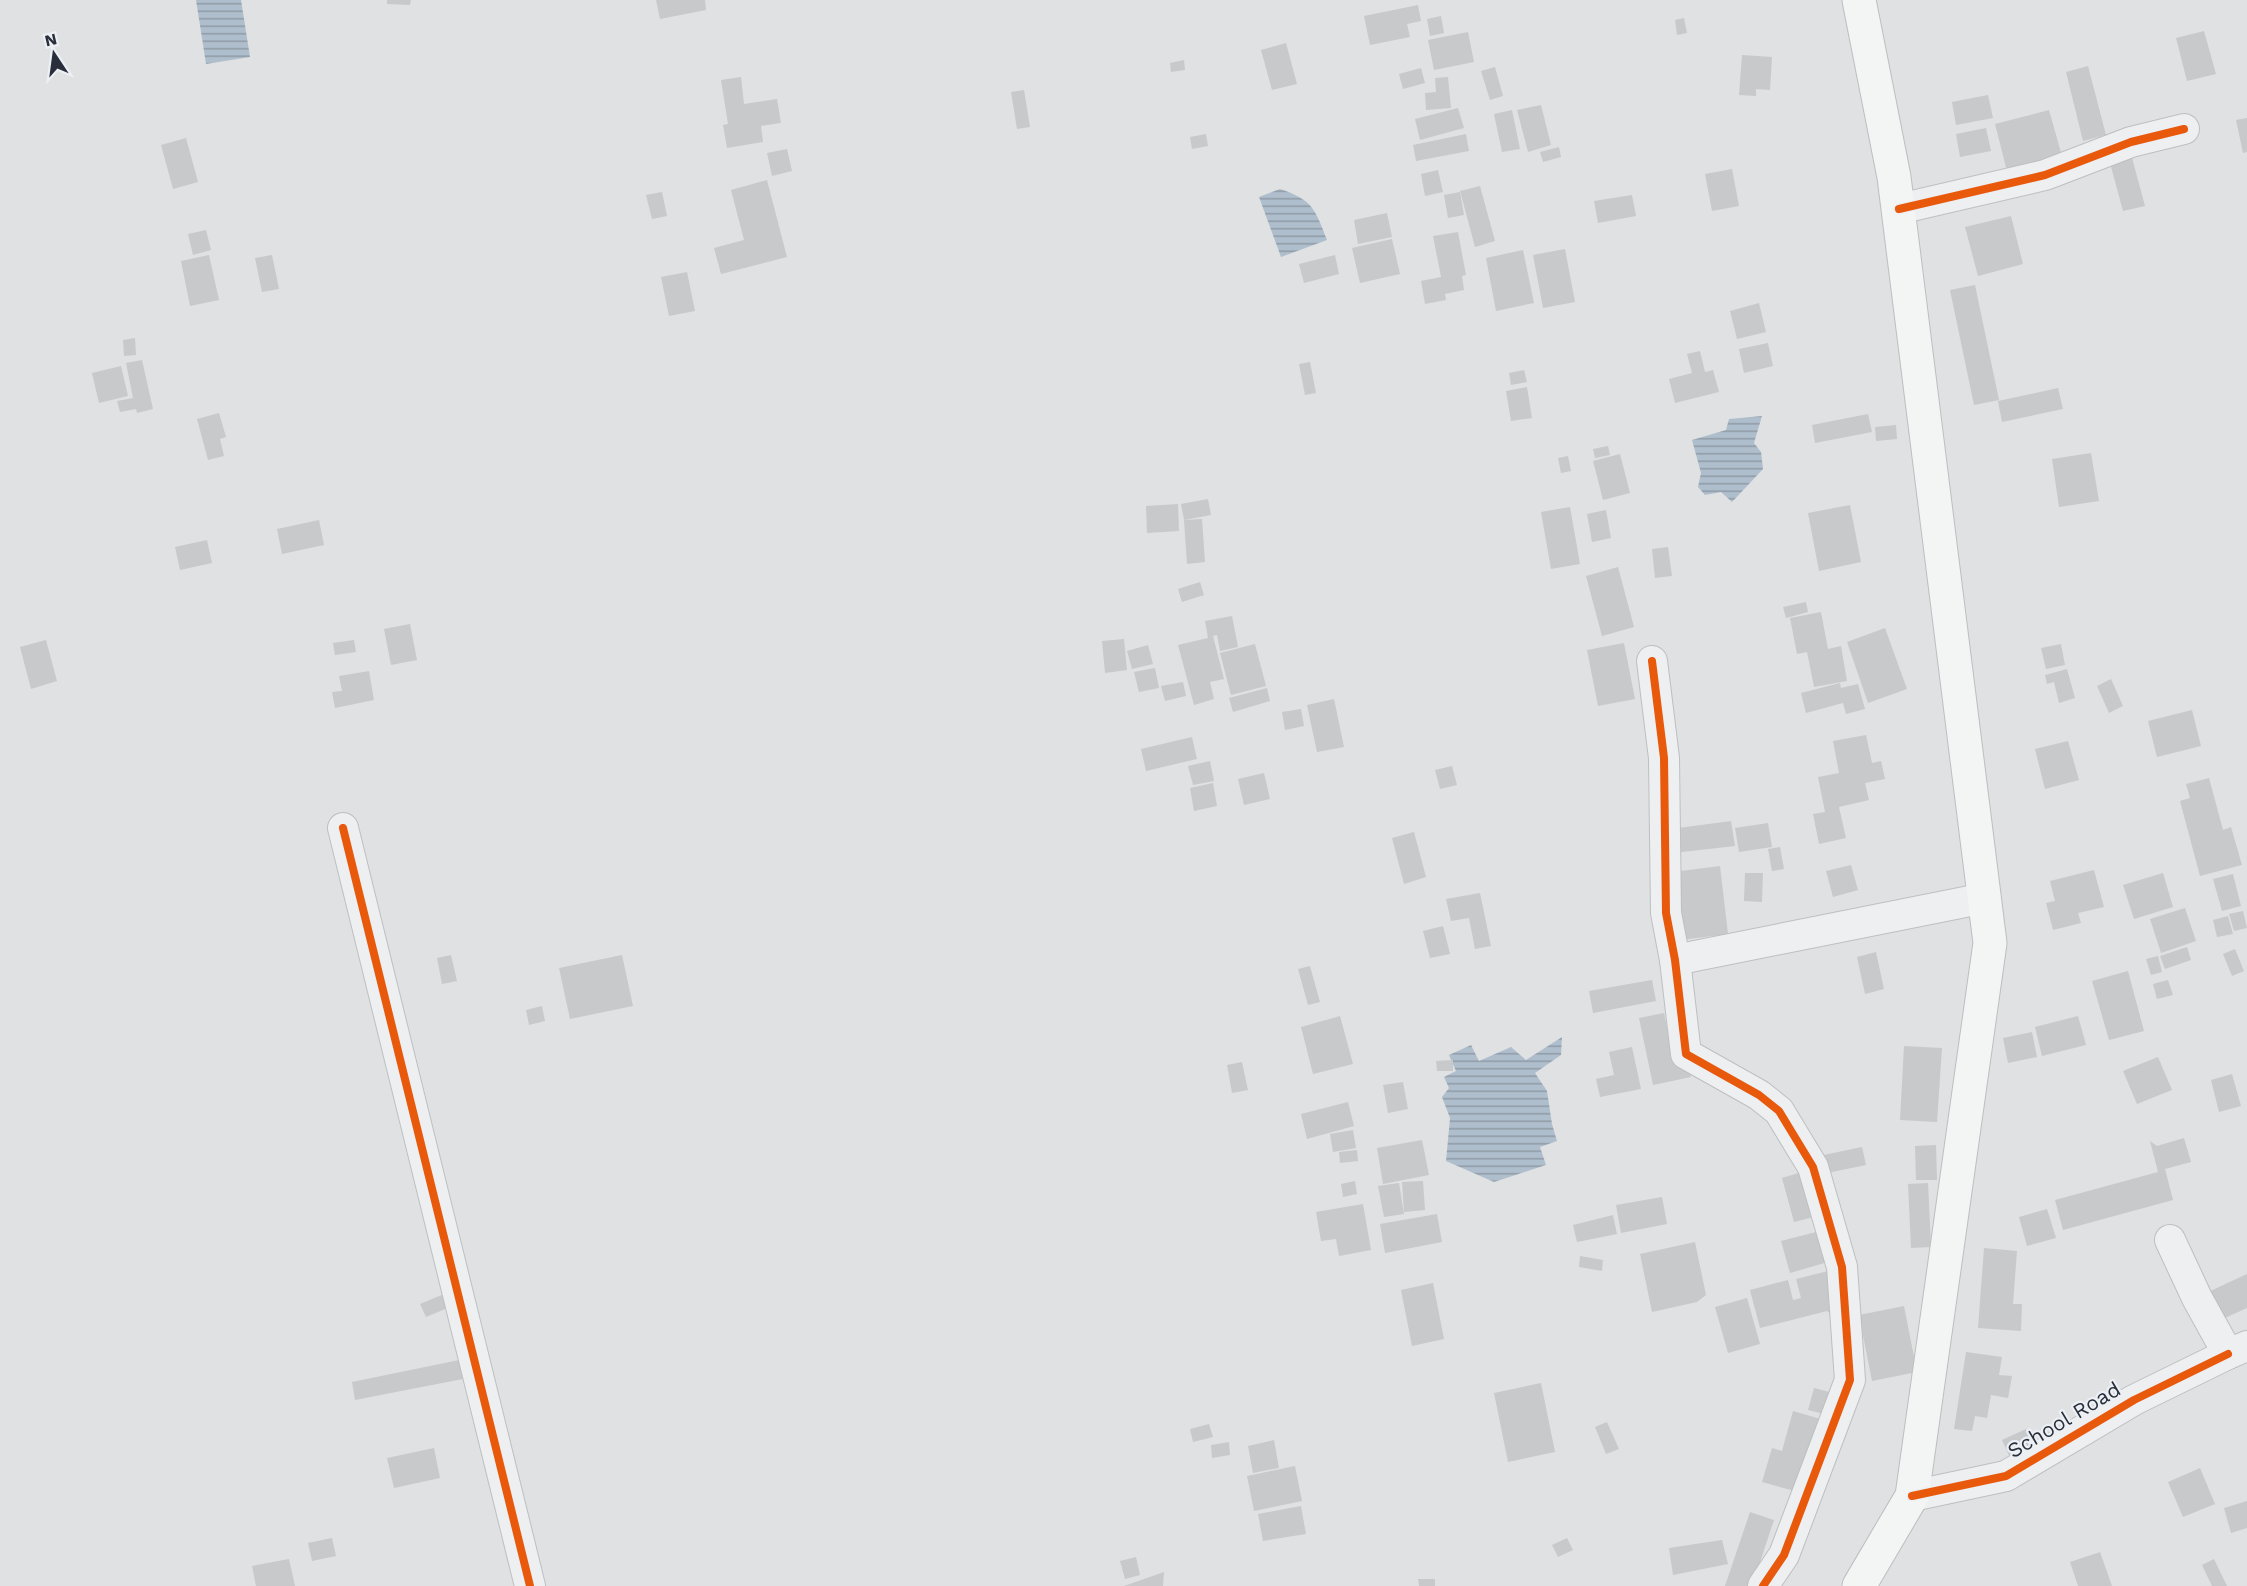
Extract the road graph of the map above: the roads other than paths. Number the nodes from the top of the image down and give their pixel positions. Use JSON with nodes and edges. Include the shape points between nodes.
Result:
{"nodes":[{"id":1,"x":1859,"y":0,"type":"edge"},
{"id":2,"x":2184,"y":129,"type":"dead end"},
{"id":3,"x":1899,"y":209,"type":"junction"},
{"id":4,"x":1652,"y":661,"type":"dead end"},
{"id":5,"x":343,"y":828,"type":"dead end"},
{"id":6,"x":1984,"y":898,"type":"junction"},
{"id":7,"x":1675,"y":960,"type":"junction"},
{"id":8,"x":2170,"y":1240,"type":"dead end"},
{"id":9,"x":2238,"y":1350,"type":"edge"},
{"id":10,"x":1912,"y":1496,"type":"junction"},
{"id":11,"x":530,"y":1586,"type":"edge"},
{"id":12,"x":1763,"y":1586,"type":"edge"},
{"id":13,"x":1859,"y":1586,"type":"edge"}],
"edges":[{"from":1,"to":3,"type":"main road"},
{"from":2,"to":3,"type":"street","via":[[2131,142],[2045,175]]},
{"from":3,"to":6,"type":"main road"},
{"from":4,"to":7,"type":"street","via":[[1664,758],[1666,913]]},
{"from":5,"to":11,"type":"street"},
{"from":6,"to":7,"type":"street"},
{"from":6,"to":10,"type":"main road","via":[[1990,943]]},
{"from":7,"to":12,"type":"street","via":[[1686,1054],[1759,1095],[1779,1111],[1813,1167],[1842,1266],[1850,1380],[1784,1555]]},
{"from":8,"to":9,"type":"street","via":[[2197,1298]]},
{"from":9,"to":10,"type":"street","name":"School Road","via":[[2134,1400],[2006,1476]]},
{"from":10,"to":13,"type":"main road"}]}
